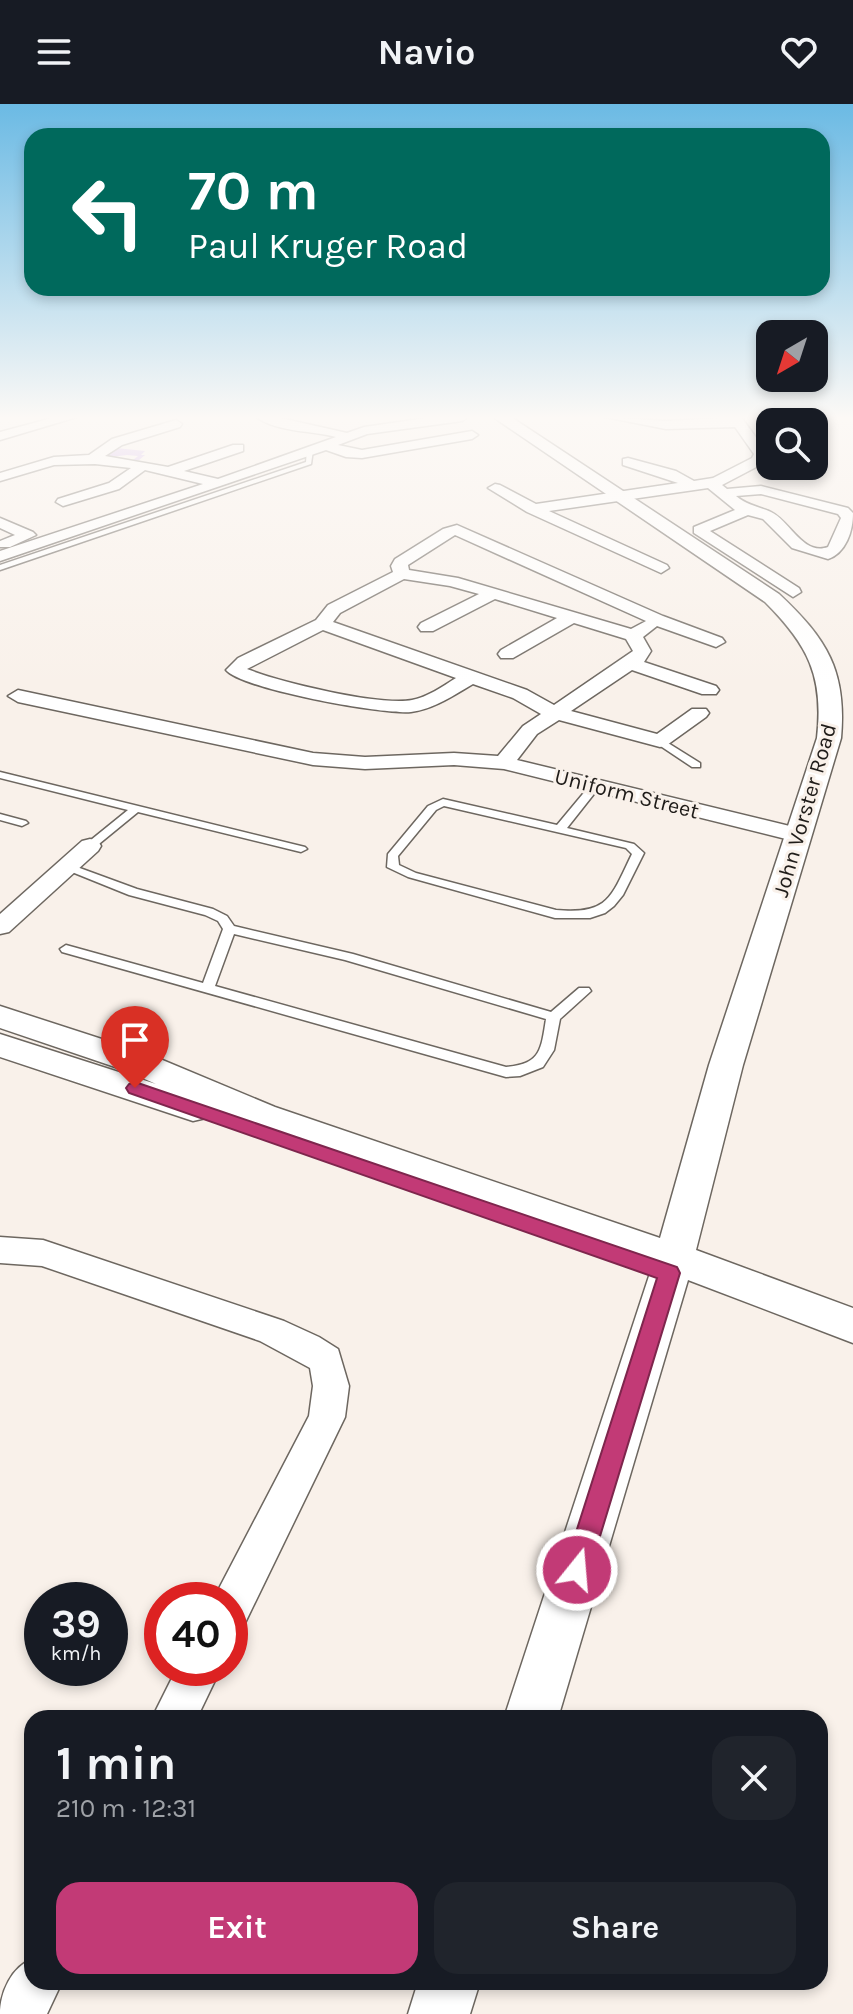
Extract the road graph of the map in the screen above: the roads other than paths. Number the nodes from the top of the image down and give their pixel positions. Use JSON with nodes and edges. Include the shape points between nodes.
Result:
{"nodes":[{"id":1,"x":152,"y":506,"type":"edge"},
{"id":2,"x":182,"y":506,"type":"edge"},
{"id":3,"x":527,"y":506,"type":"edge"},
{"id":4,"x":551,"y":506,"type":"edge"},
{"id":5,"x":634,"y":506,"type":"edge"},
{"id":6,"x":742,"y":506,"type":"edge"},
{"id":7,"x":824,"y":506,"type":"edge"},
{"id":8,"x":532,"y":509,"type":"junction"},
{"id":9,"x":747,"y":510,"type":"junction"},
{"id":10,"x":0,"y":522,"type":"edge"},
{"id":11,"x":0,"y":546,"type":"edge"},
{"id":12,"x":0,"y":556,"type":"edge"},
{"id":13,"x":0,"y":568,"type":"edge"},
{"id":14,"x":661,"y":568,"type":"dead end"},
{"id":15,"x":402,"y":574,"type":"junction"},
{"id":16,"x":793,"y":592,"type":"dead end"},
{"id":17,"x":494,"y":593,"type":"junction"},
{"id":18,"x":571,"y":617,"type":"junction"},
{"id":19,"x":657,"y":620,"type":"junction"},
{"id":20,"x":322,"y":624,"type":"junction"},
{"id":21,"x":427,"y":627,"type":"dead end"},
{"id":22,"x":633,"y":635,"type":"junction"},
{"id":23,"x":716,"y":642,"type":"dead end"},
{"id":24,"x":507,"y":654,"type":"dead end"},
{"id":25,"x":629,"y":663,"type":"junction"},
{"id":26,"x":471,"y":677,"type":"junction"},
{"id":27,"x":709,"y":690,"type":"dead end"},
{"id":28,"x":18,"y":696,"type":"dead end"},
{"id":29,"x":553,"y":712,"type":"junction"},
{"id":30,"x":699,"y":713,"type":"dead end"},
{"id":31,"x":660,"y":741,"type":"junction"},
{"id":32,"x":504,"y":763,"type":"junction"},
{"id":33,"x":696,"y":765,"type":"dead end"},
{"id":34,"x":0,"y":775,"type":"edge"},
{"id":35,"x":596,"y":785,"type":"junction"},
{"id":36,"x":135,"y":809,"type":"junction"},
{"id":37,"x":0,"y":817,"type":"edge"},
{"id":38,"x":22,"y":823,"type":"dead end"},
{"id":39,"x":559,"y":830,"type":"junction"},
{"id":40,"x":798,"y":835,"type":"junction"},
{"id":41,"x":90,"y":846,"type":"joint"},
{"id":42,"x":301,"y":849,"type":"dead end"},
{"id":43,"x":66,"y":866,"type":"junction"},
{"id":44,"x":5,"y":917,"type":"edge"},
{"id":45,"x":229,"y":929,"type":"junction"},
{"id":46,"x":66,"y":949,"type":"dead end"},
{"id":47,"x":208,"y":987,"type":"junction"},
{"id":48,"x":584,"y":991,"type":"dead end"},
{"id":49,"x":0,"y":1017,"type":"edge"},
{"id":50,"x":553,"y":1017,"type":"junction"},
{"id":51,"x":0,"y":1045,"type":"edge"},
{"id":52,"x":0,"y":1250,"type":"edge"},
{"id":53,"x":671,"y":1266,"type":"junction"},
{"id":54,"x":853,"y":1326,"type":"edge"},
{"id":55,"x":853,"y":1346,"type":"edge"},
{"id":56,"x":244,"y":1582,"type":"edge"},
{"id":57,"x":191,"y":1686,"type":"edge"},
{"id":58,"x":178,"y":1710,"type":"edge"},
{"id":59,"x":533,"y":1710,"type":"edge"},
{"id":60,"x":33,"y":1990,"type":"edge"},
{"id":61,"x":446,"y":1990,"type":"edge"},
{"id":62,"x":20,"y":2014,"type":"edge"},
{"id":63,"x":439,"y":2014,"type":"edge"}],
"edges":[{"from":1,"to":12,"type":"street"},
{"from":2,"to":13,"type":"lane"},
{"from":3,"to":8,"type":"street"},
{"from":4,"to":8,"type":"street"},
{"from":5,"to":40,"type":"street","name":"John Vorster Road","via":[[772,598],[820,654],[831,696],[831,724]]},
{"from":6,"to":9,"type":"street"},
{"from":7,"to":9,"type":"street","via":[[849,517],[835,549],[823,554],[797,545],[768,516]]},
{"from":8,"to":14,"type":"street"},
{"from":9,"to":16,"type":"street","via":[[699,530]]},
{"from":10,"to":11,"type":"street","via":[[28,535]]},
{"from":15,"to":17,"type":"street","via":[[442,578]]},
{"from":15,"to":19,"type":"street","via":[[401,562],[457,530]]},
{"from":15,"to":20,"type":"street","via":[[334,609]]},
{"from":17,"to":18,"type":"street"},
{"from":17,"to":21,"type":"street"},
{"from":18,"to":22,"type":"street"},
{"from":18,"to":24,"type":"street"},
{"from":19,"to":22,"type":"street"},
{"from":19,"to":23,"type":"street"},
{"from":20,"to":26,"type":"street"},
{"from":20,"to":26,"type":"street","via":[[235,670],[396,707],[422,703]]},
{"from":22,"to":25,"type":"street","via":[[642,651]]},
{"from":25,"to":27,"type":"street"},
{"from":25,"to":29,"type":"street"},
{"from":26,"to":29,"type":"street","via":[[534,699]]},
{"from":28,"to":32,"type":"street","name":"Uniform Street","via":[[313,759]]},
{"from":29,"to":31,"type":"street"},
{"from":29,"to":32,"type":"street","via":[[530,730]]},
{"from":30,"to":31,"type":"street"},
{"from":31,"to":33,"type":"lane"},
{"from":32,"to":35,"type":"street","name":"Uniform Street"},
{"from":34,"to":36,"type":"lane"},
{"from":35,"to":39,"type":"lane"},
{"from":35,"to":40,"type":"street","name":"Uniform Street"},
{"from":36,"to":41,"type":"lane"},
{"from":36,"to":42,"type":"lane"},
{"from":37,"to":38,"type":"lane"},
{"from":39,"to":39,"type":"lane","via":[[443,802],[432,808],[391,863],[404,873],[555,914],[578,917],[602,911],[611,905],[638,851]]},
{"from":40,"to":53,"type":"street","name":"John Vorster Road","via":[[726,1065]]},
{"from":41,"to":43,"type":"street"},
{"from":43,"to":44,"type":"street"},
{"from":43,"to":45,"type":"lane","via":[[133,892],[209,912]]},
{"from":45,"to":47,"type":"lane"},
{"from":45,"to":50,"type":"lane","via":[[348,957]]},
{"from":46,"to":47,"type":"lane"},
{"from":47,"to":50,"type":"lane","via":[[506,1072],[523,1071],[542,1061]]},
{"from":48,"to":50,"type":"lane"},
{"from":49,"to":53,"type":"street","via":[[136,1062],[262,1116]]},
{"from":51,"to":53,"type":"street"},
{"from":52,"to":56,"type":"street","via":[[43,1253],[272,1331],[326,1360],[331,1386],[327,1417]]},
{"from":53,"to":54,"type":"street"},
{"from":53,"to":55,"type":"street"},
{"from":53,"to":59,"type":"street","name":"John Vorster Road"},
{"from":57,"to":58,"type":"street"},
{"from":60,"to":62,"type":"street"},
{"from":61,"to":63,"type":"street"}]}
